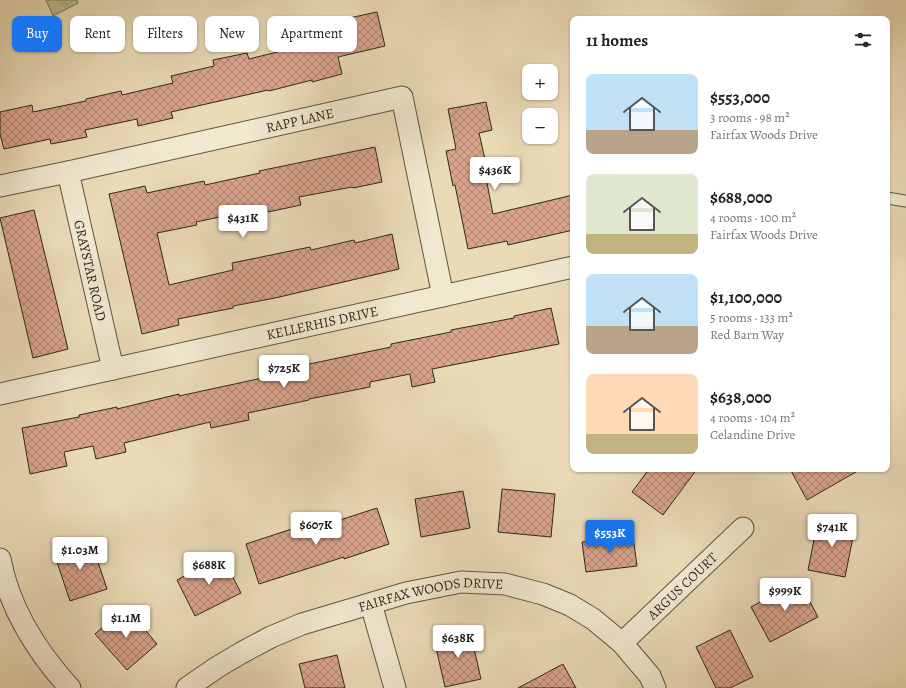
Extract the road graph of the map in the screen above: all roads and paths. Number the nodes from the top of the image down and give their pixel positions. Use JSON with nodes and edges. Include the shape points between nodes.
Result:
{"nodes":[{"id":1,"x":68,"y":172,"type":"junction"},
{"id":2,"x":0,"y":186,"type":"edge"},
{"id":3,"x":890,"y":198,"type":"edge"},
{"id":4,"x":906,"y":201,"type":"edge"},
{"id":5,"x":570,"y":268,"type":"edge"},
{"id":6,"x":444,"y":296,"type":"junction"},
{"id":7,"x":113,"y":369,"type":"junction"},
{"id":8,"x":0,"y":394,"type":"edge"},
{"id":9,"x":743,"y":528,"type":"dead end"},
{"id":10,"x":0,"y":559,"type":"edge"},
{"id":11,"x":371,"y":604,"type":"junction"},
{"id":12,"x":622,"y":643,"type":"junction"},
{"id":13,"x":70,"y":688,"type":"edge"},
{"id":14,"x":187,"y":688,"type":"edge"},
{"id":15,"x":395,"y":688,"type":"edge"},
{"id":16,"x":655,"y":688,"type":"edge"}],
"edges":[{"from":1,"to":2,"type":"street","name":"RAPP LANE"},
{"from":1,"to":6,"type":"street","name":"RAPP LANE","via":[[402,97]]},
{"from":1,"to":7,"type":"street","name":"GRAYSTAR ROAD"},
{"from":3,"to":4,"type":"lane"},
{"from":5,"to":6,"type":"street","name":"KELLERHIS DRIVE"},
{"from":6,"to":7,"type":"street","name":"KELLERHIS DRIVE"},
{"from":7,"to":8,"type":"street","name":"KELLERHIS DRIVE"},
{"from":9,"to":12,"type":"street","name":"ARGUS COURT"},
{"from":10,"to":13,"type":"street","via":[[12,601],[30,634],[54,670]]},
{"from":11,"to":12,"type":"street","name":"FAIRFAX WOODS DRIVE","via":[[461,582],[505,584],[543,594],[570,605]]},
{"from":11,"to":14,"type":"street","name":"FAIRFAX WOODS DRIVE","via":[[302,624],[272,637],[216,668]]},
{"from":11,"to":15,"type":"street"},
{"from":12,"to":16,"type":"street","name":"FAIRFAX WOODS DRIVE","via":[[650,676]]}]}
